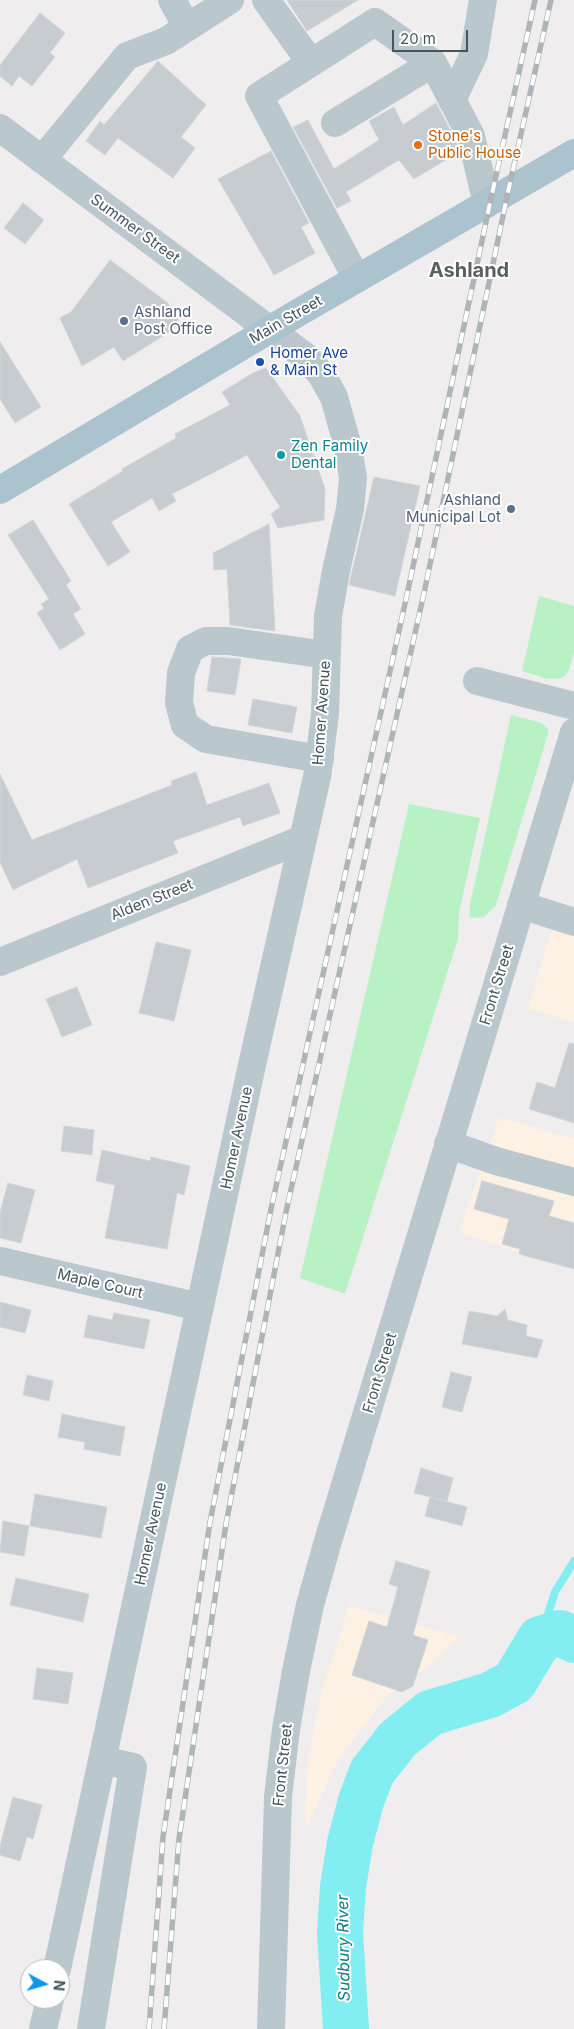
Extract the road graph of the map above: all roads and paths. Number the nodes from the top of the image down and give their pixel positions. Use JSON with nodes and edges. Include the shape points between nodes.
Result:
{"nodes":[{"id":1,"x":172,"y":0,"type":"edge"},
{"id":2,"x":230,"y":0,"type":"edge"},
{"id":3,"x":266,"y":0,"type":"edge"},
{"id":4,"x":484,"y":0,"type":"edge"},
{"id":5,"x":187,"y":27,"type":"junction"},
{"id":6,"x":433,"y":62,"type":"junction"},
{"id":7,"x":311,"y":63,"type":"junction"},
{"id":8,"x":452,"y":100,"type":"junction"},
{"id":9,"x":335,"y":123,"type":"dead end"},
{"id":10,"x":0,"y":128,"type":"edge"},
{"id":11,"x":574,"y":153,"type":"edge"},
{"id":12,"x":42,"y":160,"type":"junction"},
{"id":13,"x":487,"y":204,"type":"junction"},
{"id":14,"x":357,"y":278,"type":"junction"},
{"id":15,"x":271,"y":328,"type":"junction"},
{"id":16,"x":0,"y":490,"type":"edge"},
{"id":17,"x":327,"y":655,"type":"junction"},
{"id":18,"x":477,"y":682,"type":"dead end"},
{"id":19,"x":574,"y":706,"type":"edge"},
{"id":20,"x":574,"y":732,"type":"edge"},
{"id":21,"x":320,"y":759,"type":"junction"},
{"id":22,"x":303,"y":839,"type":"junction"},
{"id":23,"x":521,"y":905,"type":"junction"},
{"id":24,"x":574,"y":922,"type":"edge"},
{"id":25,"x":0,"y":962,"type":"edge"},
{"id":26,"x":448,"y":1144,"type":"junction"},
{"id":27,"x":574,"y":1182,"type":"edge"},
{"id":28,"x":0,"y":1261,"type":"edge"},
{"id":29,"x":200,"y":1307,"type":"junction"},
{"id":30,"x":102,"y":1760,"type":"junction"},
{"id":31,"x":59,"y":1959,"type":"edge"},
{"id":32,"x":48,"y":2009,"type":"edge"},
{"id":33,"x":43,"y":2029,"type":"edge"},
{"id":34,"x":91,"y":2029,"type":"edge"},
{"id":35,"x":271,"y":2029,"type":"edge"}],
"edges":[{"from":1,"to":5,"type":"street"},
{"from":2,"to":5,"type":"street"},
{"from":3,"to":7,"type":"street"},
{"from":4,"to":8,"type":"street","via":[[474,54]]},
{"from":5,"to":12,"type":"street","via":[[166,41],[127,56]]},
{"from":6,"to":7,"type":"street","via":[[375,22]]},
{"from":6,"to":8,"type":"street"},
{"from":6,"to":9,"type":"street"},
{"from":7,"to":14,"type":"street","via":[[258,96]]},
{"from":8,"to":13,"type":"street","via":[[471,136]]},
{"from":10,"to":12,"type":"street","name":"Summer Street"},
{"from":11,"to":13,"type":"main road","name":"Main Street"},
{"from":12,"to":15,"type":"street","name":"Summer Street"},
{"from":13,"to":14,"type":"main road","name":"Main Street"},
{"from":14,"to":15,"type":"main road","name":"Main Street"},
{"from":15,"to":16,"type":"main road","name":"Main Street"},
{"from":15,"to":17,"type":"street","name":"Homer Avenue","via":[[306,356],[328,386],[340,418],[351,466],[352,494],[331,598]]},
{"from":17,"to":21,"type":"street","name":"Homer Avenue"},
{"from":17,"to":21,"type":"street","via":[[228,641],[206,641],[190,649],[181,673],[179,704],[185,725],[206,739]]},
{"from":18,"to":19,"type":"street"},
{"from":20,"to":23,"type":"street","name":"Front Street"},
{"from":21,"to":22,"type":"street","name":"Homer Avenue"},
{"from":22,"to":25,"type":"street","name":"Alden Street"},
{"from":22,"to":29,"type":"street","name":"Homer Avenue"},
{"from":23,"to":24,"type":"street"},
{"from":23,"to":26,"type":"street","name":"Front Street"},
{"from":26,"to":27,"type":"street"},
{"from":26,"to":35,"type":"street","name":"Front Street","via":[[328,1541],[296,1671],[278,1797]]},
{"from":28,"to":29,"type":"street","name":"Maple Court"},
{"from":29,"to":30,"type":"street","name":"Homer Avenue"},
{"from":30,"to":31,"type":"street","name":"Homer Avenue"},
{"from":30,"to":34,"type":"street","via":[[133,1767]]},
{"from":32,"to":33,"type":"street"}]}
